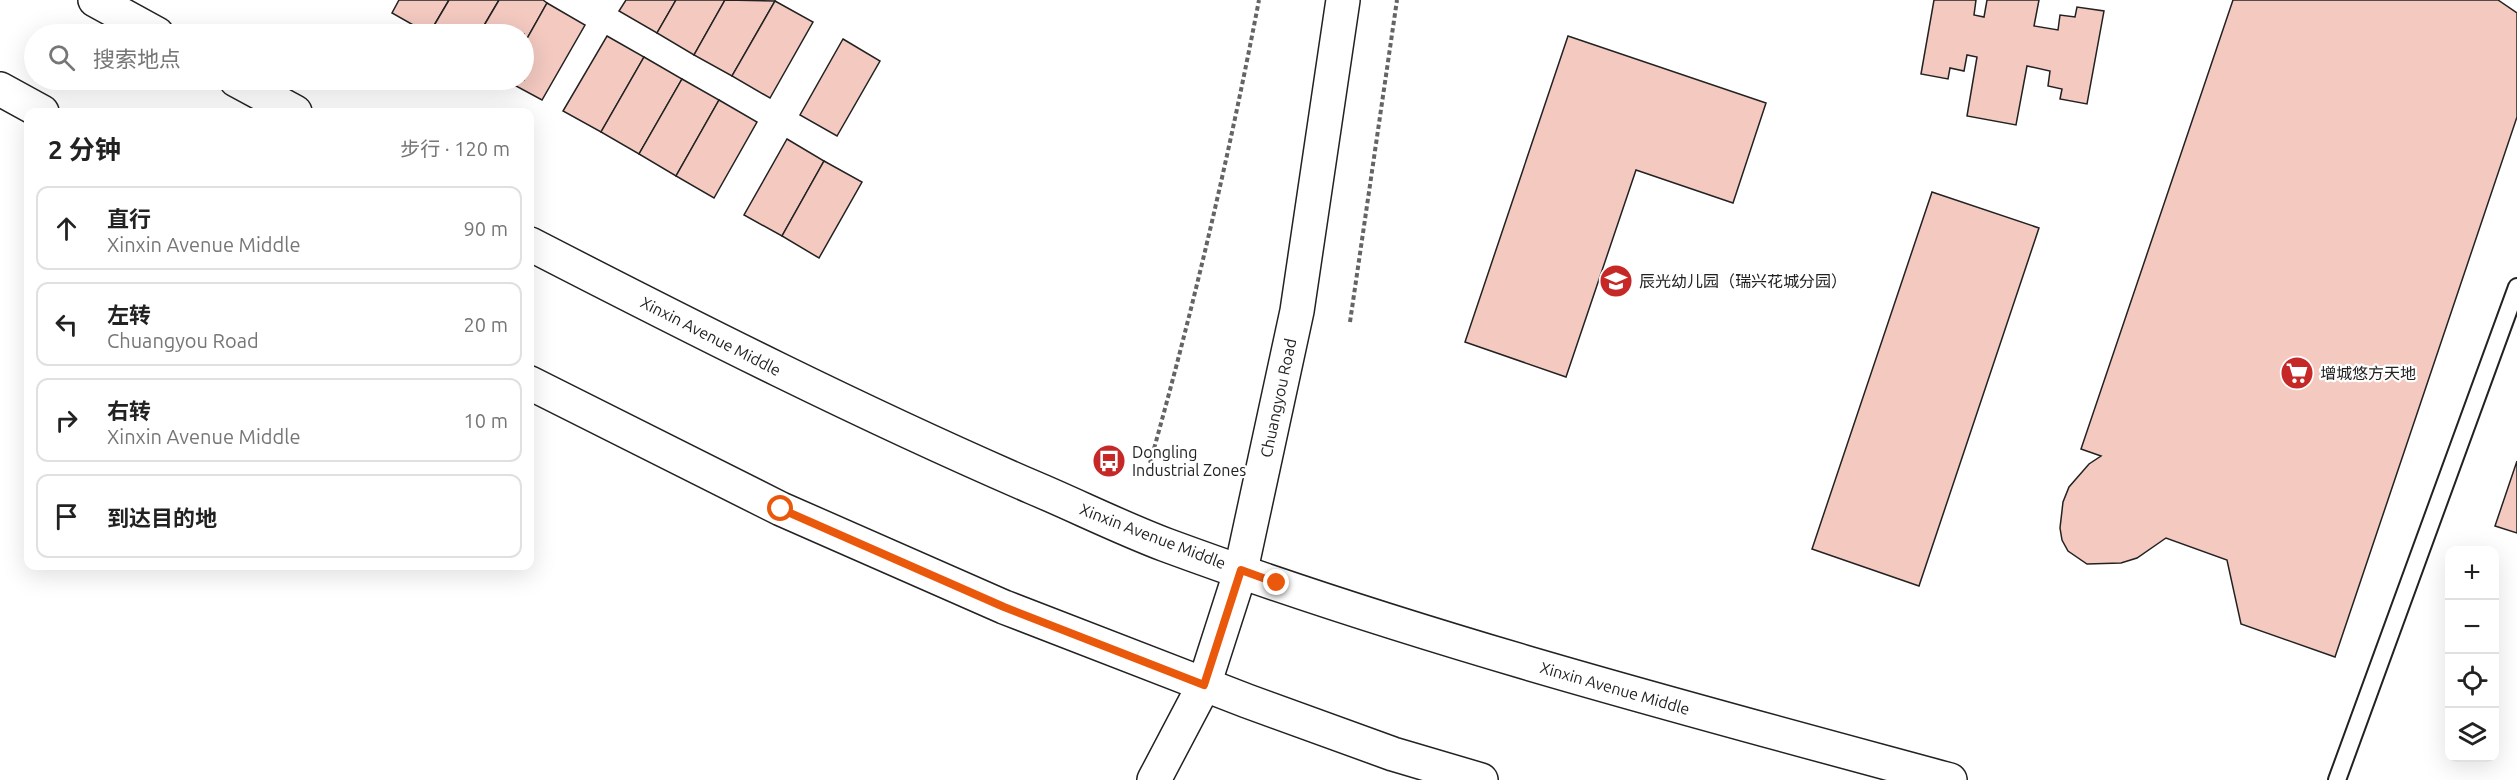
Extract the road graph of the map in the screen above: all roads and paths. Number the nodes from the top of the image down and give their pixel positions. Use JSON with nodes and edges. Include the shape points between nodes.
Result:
{"nodes":[{"id":1,"x":95,"y":0,"type":"edge"},
{"id":2,"x":1259,"y":0,"type":"edge"},
{"id":3,"x":1343,"y":0,"type":"edge"},
{"id":4,"x":1397,"y":0,"type":"edge"},
{"id":5,"x":139,"y":24,"type":"edge"},
{"id":6,"x":0,"y":89,"type":"edge"},
{"id":7,"x":255,"y":90,"type":"edge"},
{"id":8,"x":35,"y":108,"type":"edge"},
{"id":9,"x":288,"y":108,"type":"edge"},
{"id":10,"x":534,"y":246,"type":"edge"},
{"id":11,"x":2517,"y":287,"type":"edge"},
{"id":12,"x":1350,"y":321,"type":"dead end"},
{"id":13,"x":534,"y":385,"type":"edge"},
{"id":14,"x":1150,"y":464,"type":"dead end"},
{"id":15,"x":1241,"y":570,"type":"junction"},
{"id":16,"x":1204,"y":685,"type":"junction"},
{"id":17,"x":1154,"y":780,"type":"edge"},
{"id":18,"x":1481,"y":780,"type":"edge"},
{"id":19,"x":1950,"y":780,"type":"edge"},
{"id":20,"x":2337,"y":780,"type":"edge"}],
"edges":[{"from":1,"to":5,"type":"main road"},
{"from":2,"to":14,"type":"path","via":[[1206,255]]},
{"from":3,"to":15,"type":"main road","name":"Chuangyou Road","via":[[1297,312]]},
{"from":4,"to":12,"type":"path"},
{"from":6,"to":8,"type":"main road"},
{"from":7,"to":9,"type":"main road"},
{"from":10,"to":15,"type":"main road","name":"Xinxin Avenue Middle","via":[[747,355],[944,449],[1164,544]]},
{"from":11,"to":20,"type":"lane"},
{"from":13,"to":16,"type":"main road","via":[[781,509],[1004,607]]},
{"from":15,"to":16,"type":"main road","name":"Chuangyou Road"},
{"from":15,"to":19,"type":"main road","name":"Xinxin Avenue Middle","via":[[1520,661]]},
{"from":16,"to":17,"type":"main road","name":"Chuangyou Road"},
{"from":16,"to":18,"type":"main road","via":[[1394,754]]}]}
